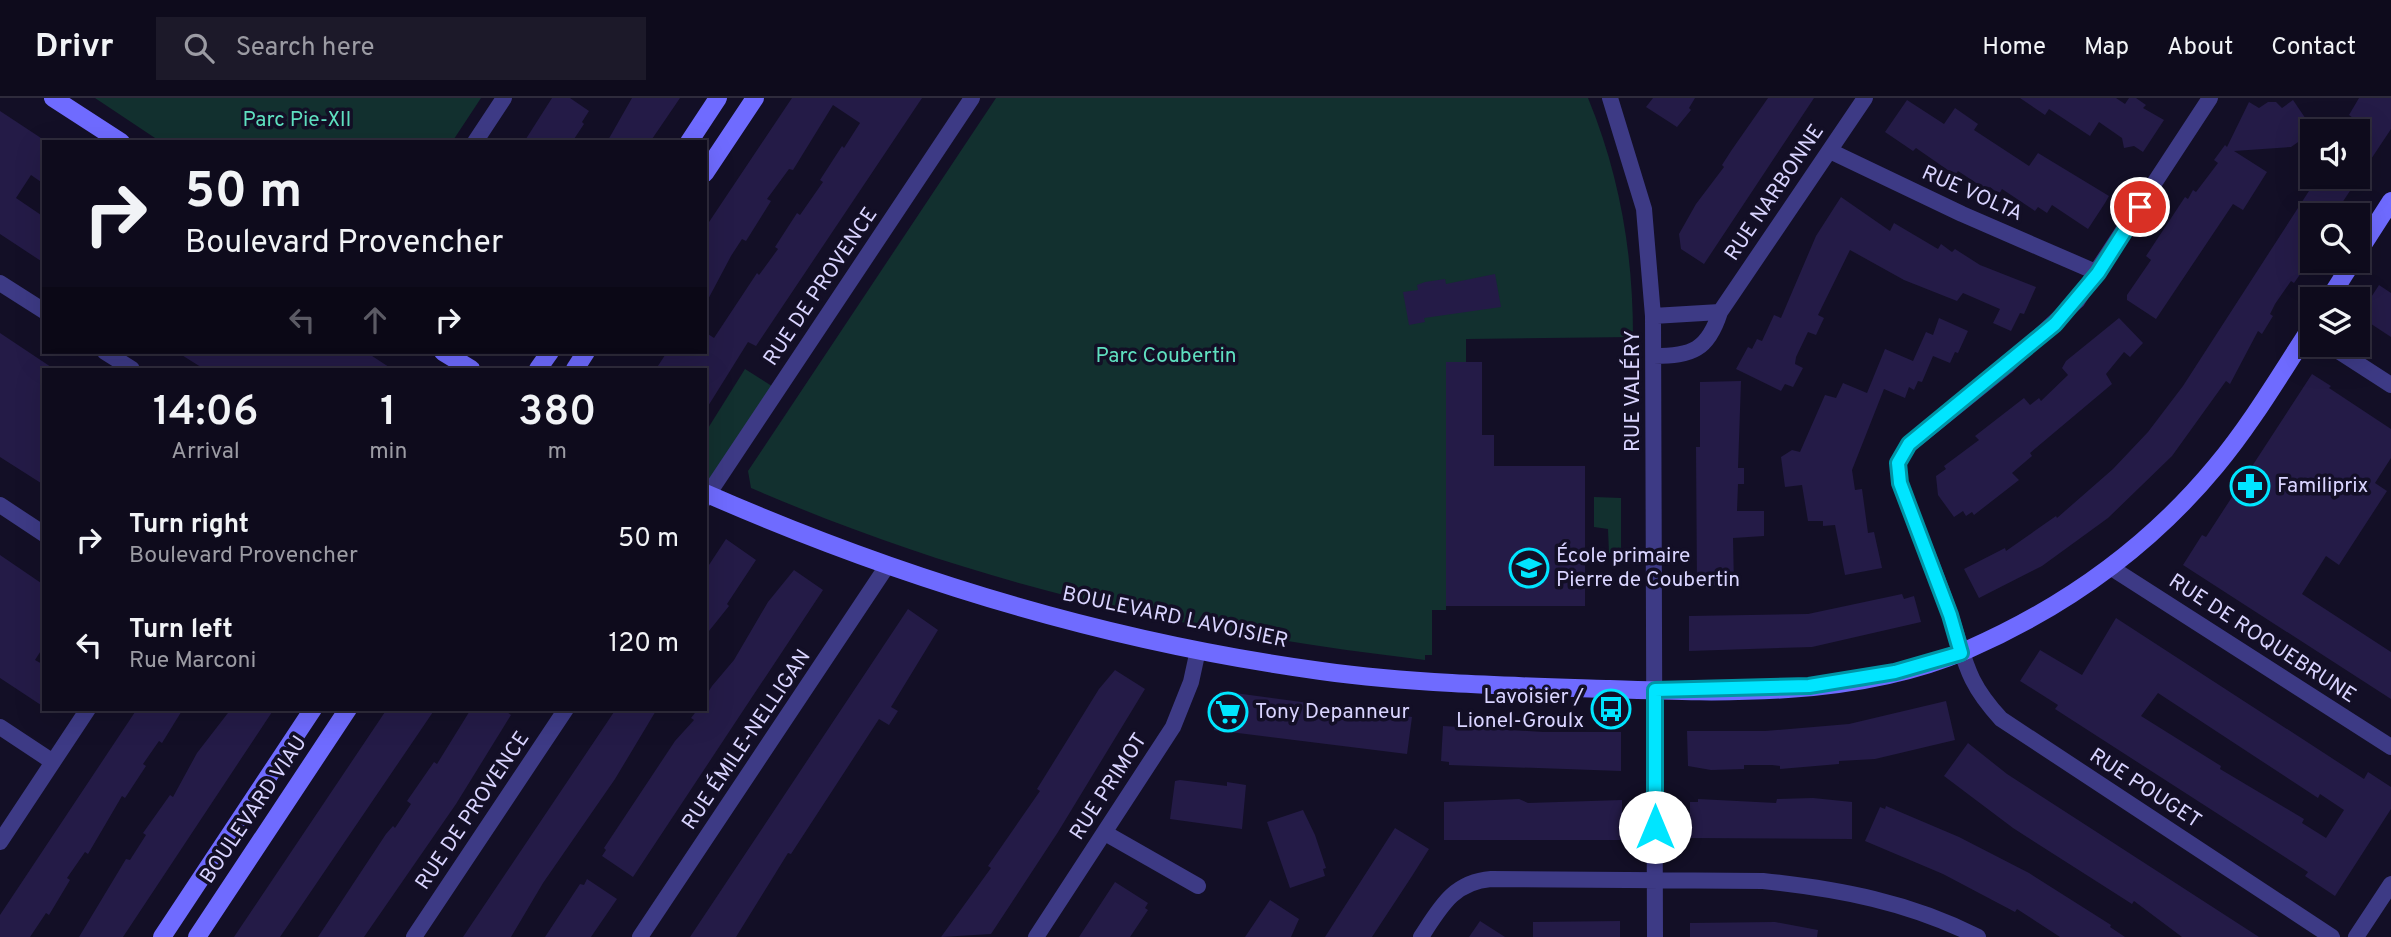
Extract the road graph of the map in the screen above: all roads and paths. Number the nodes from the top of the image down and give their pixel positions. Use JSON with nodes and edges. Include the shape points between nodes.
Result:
{"nodes":[{"id":1,"x":53,"y":98,"type":"edge"},
{"id":2,"x":504,"y":98,"type":"edge"},
{"id":3,"x":718,"y":98,"type":"edge"},
{"id":4,"x":755,"y":98,"type":"edge"},
{"id":5,"x":972,"y":98,"type":"edge"},
{"id":6,"x":1611,"y":98,"type":"edge"},
{"id":7,"x":1865,"y":98,"type":"edge"},
{"id":8,"x":2210,"y":98,"type":"edge"},
{"id":9,"x":118,"y":140,"type":"edge"},
{"id":10,"x":476,"y":140,"type":"edge"},
{"id":11,"x":690,"y":140,"type":"edge"},
{"id":12,"x":1830,"y":151,"type":"junction"},
{"id":13,"x":707,"y":170,"type":"edge"},
{"id":14,"x":2391,"y":201,"type":"edge"},
{"id":15,"x":2370,"y":234,"type":"edge"},
{"id":16,"x":2098,"y":273,"type":"junction"},
{"id":17,"x":0,"y":283,"type":"edge"},
{"id":18,"x":42,"y":310,"type":"edge"},
{"id":19,"x":1720,"y":312,"type":"junction"},
{"id":20,"x":1653,"y":316,"type":"junction"},
{"id":21,"x":2300,"y":346,"type":"edge"},
{"id":22,"x":108,"y":354,"type":"edge"},
{"id":23,"x":446,"y":354,"type":"edge"},
{"id":24,"x":1654,"y":356,"type":"junction"},
{"id":25,"x":2348,"y":357,"type":"edge"},
{"id":26,"x":130,"y":368,"type":"edge"},
{"id":27,"x":469,"y":368,"type":"edge"},
{"id":28,"x":2391,"y":385,"type":"edge"},
{"id":29,"x":707,"y":495,"type":"edge"},
{"id":30,"x":707,"y":496,"type":"edge"},
{"id":31,"x":0,"y":505,"type":"edge"},
{"id":32,"x":42,"y":533,"type":"edge"},
{"id":33,"x":887,"y":566,"type":"junction"},
{"id":34,"x":2110,"y":568,"type":"junction"},
{"id":35,"x":1198,"y":650,"type":"junction"},
{"id":36,"x":1961,"y":653,"type":"junction"},
{"id":37,"x":1655,"y":690,"type":"junction"},
{"id":38,"x":87,"y":711,"type":"edge"},
{"id":39,"x":312,"y":711,"type":"edge"},
{"id":40,"x":347,"y":711,"type":"edge"},
{"id":41,"x":565,"y":711,"type":"edge"},
{"id":42,"x":0,"y":727,"type":"edge"},
{"id":43,"x":2391,"y":747,"type":"edge"},
{"id":44,"x":53,"y":762,"type":"junction"},
{"id":45,"x":1105,"y":833,"type":"junction"},
{"id":46,"x":0,"y":842,"type":"edge"},
{"id":47,"x":1655,"y":881,"type":"junction"},
{"id":48,"x":2391,"y":884,"type":"edge"},
{"id":49,"x":1198,"y":886,"type":"dead end"},
{"id":50,"x":162,"y":937,"type":"edge"},
{"id":51,"x":197,"y":937,"type":"edge"},
{"id":52,"x":414,"y":937,"type":"edge"},
{"id":53,"x":640,"y":937,"type":"edge"},
{"id":54,"x":1036,"y":937,"type":"edge"},
{"id":55,"x":1421,"y":937,"type":"edge"},
{"id":56,"x":1655,"y":937,"type":"edge"},
{"id":57,"x":1978,"y":937,"type":"edge"},
{"id":58,"x":2332,"y":937,"type":"edge"},
{"id":59,"x":2356,"y":937,"type":"edge"}],
"edges":[{"from":1,"to":9,"type":"street"},
{"from":2,"to":10,"type":"street"},
{"from":3,"to":11,"type":"street"},
{"from":4,"to":13,"type":"street"},
{"from":5,"to":29,"type":"street","name":"RUE DE PROVENCE"},
{"from":6,"to":20,"type":"street","name":"RUE VALÉRY","via":[[1644,209]]},
{"from":7,"to":12,"type":"street","name":"RUE NARBONNE"},
{"from":8,"to":16,"type":"street","name":"RUE POUGET"},
{"from":12,"to":16,"type":"street","name":"RUE VOLTA"},
{"from":12,"to":19,"type":"street","name":"RUE NARBONNE"},
{"from":14,"to":15,"type":"street"},
{"from":16,"to":36,"type":"street","name":"RUE POUGET","via":[[2055,324],[1909,444],[1898,463],[1900,483]]},
{"from":17,"to":18,"type":"street"},
{"from":19,"to":20,"type":"street"},
{"from":19,"to":24,"type":"street","name":"RUE NARBONNE","via":[[1703,346],[1675,356]]},
{"from":20,"to":24,"type":"street","name":"RUE VALÉRY"},
{"from":21,"to":34,"type":"street","name":"BOULEVARD LAVOISIER","via":[[2219,463],[2152,534]]},
{"from":22,"to":26,"type":"street"},
{"from":23,"to":27,"type":"street"},
{"from":24,"to":37,"type":"street","name":"RUE VALÉRY"},
{"from":25,"to":28,"type":"street"},
{"from":30,"to":33,"type":"street","name":"BOULEVARD LAVOISIER"},
{"from":31,"to":32,"type":"street"},
{"from":33,"to":35,"type":"street","name":"BOULEVARD LAVOISIER","via":[[1038,612]]},
{"from":33,"to":53,"type":"street","name":"RUE ÉMILE-NELLIGAN"},
{"from":34,"to":36,"type":"street","name":"BOULEVARD LAVOISIER","via":[[2041,614]]},
{"from":34,"to":43,"type":"street","name":"RUE DE ROQUEBRUNE"},
{"from":35,"to":37,"type":"street","name":"BOULEVARD LAVOISIER","via":[[1320,671],[1439,683]]},
{"from":35,"to":45,"type":"street","name":"RUE PRIMOT","via":[[1191,682],[1172,727]]},
{"from":36,"to":37,"type":"street","name":"BOULEVARD LAVOISIER","via":[[1895,672],[1809,686]]},
{"from":36,"to":58,"type":"street","name":"RUE POUGET","via":[[1979,696],[2001,719]]},
{"from":37,"to":47,"type":"street","name":"RUE VALÉRY"},
{"from":38,"to":44,"type":"street"},
{"from":39,"to":50,"type":"street","name":"BOULEVARD VIAU"},
{"from":40,"to":51,"type":"street","name":"BOULEVARD VIAU"},
{"from":41,"to":52,"type":"street","name":"RUE DE PROVENCE"},
{"from":42,"to":44,"type":"street"},
{"from":44,"to":46,"type":"street"},
{"from":45,"to":49,"type":"street"},
{"from":45,"to":54,"type":"street","name":"RUE PRIMOT"},
{"from":47,"to":55,"type":"street","via":[[1475,880],[1452,892]]},
{"from":47,"to":56,"type":"street","name":"RUE VALÉRY"},
{"from":47,"to":57,"type":"street","via":[[1763,881],[1849,891],[1893,902]]},
{"from":48,"to":59,"type":"street"}]}
